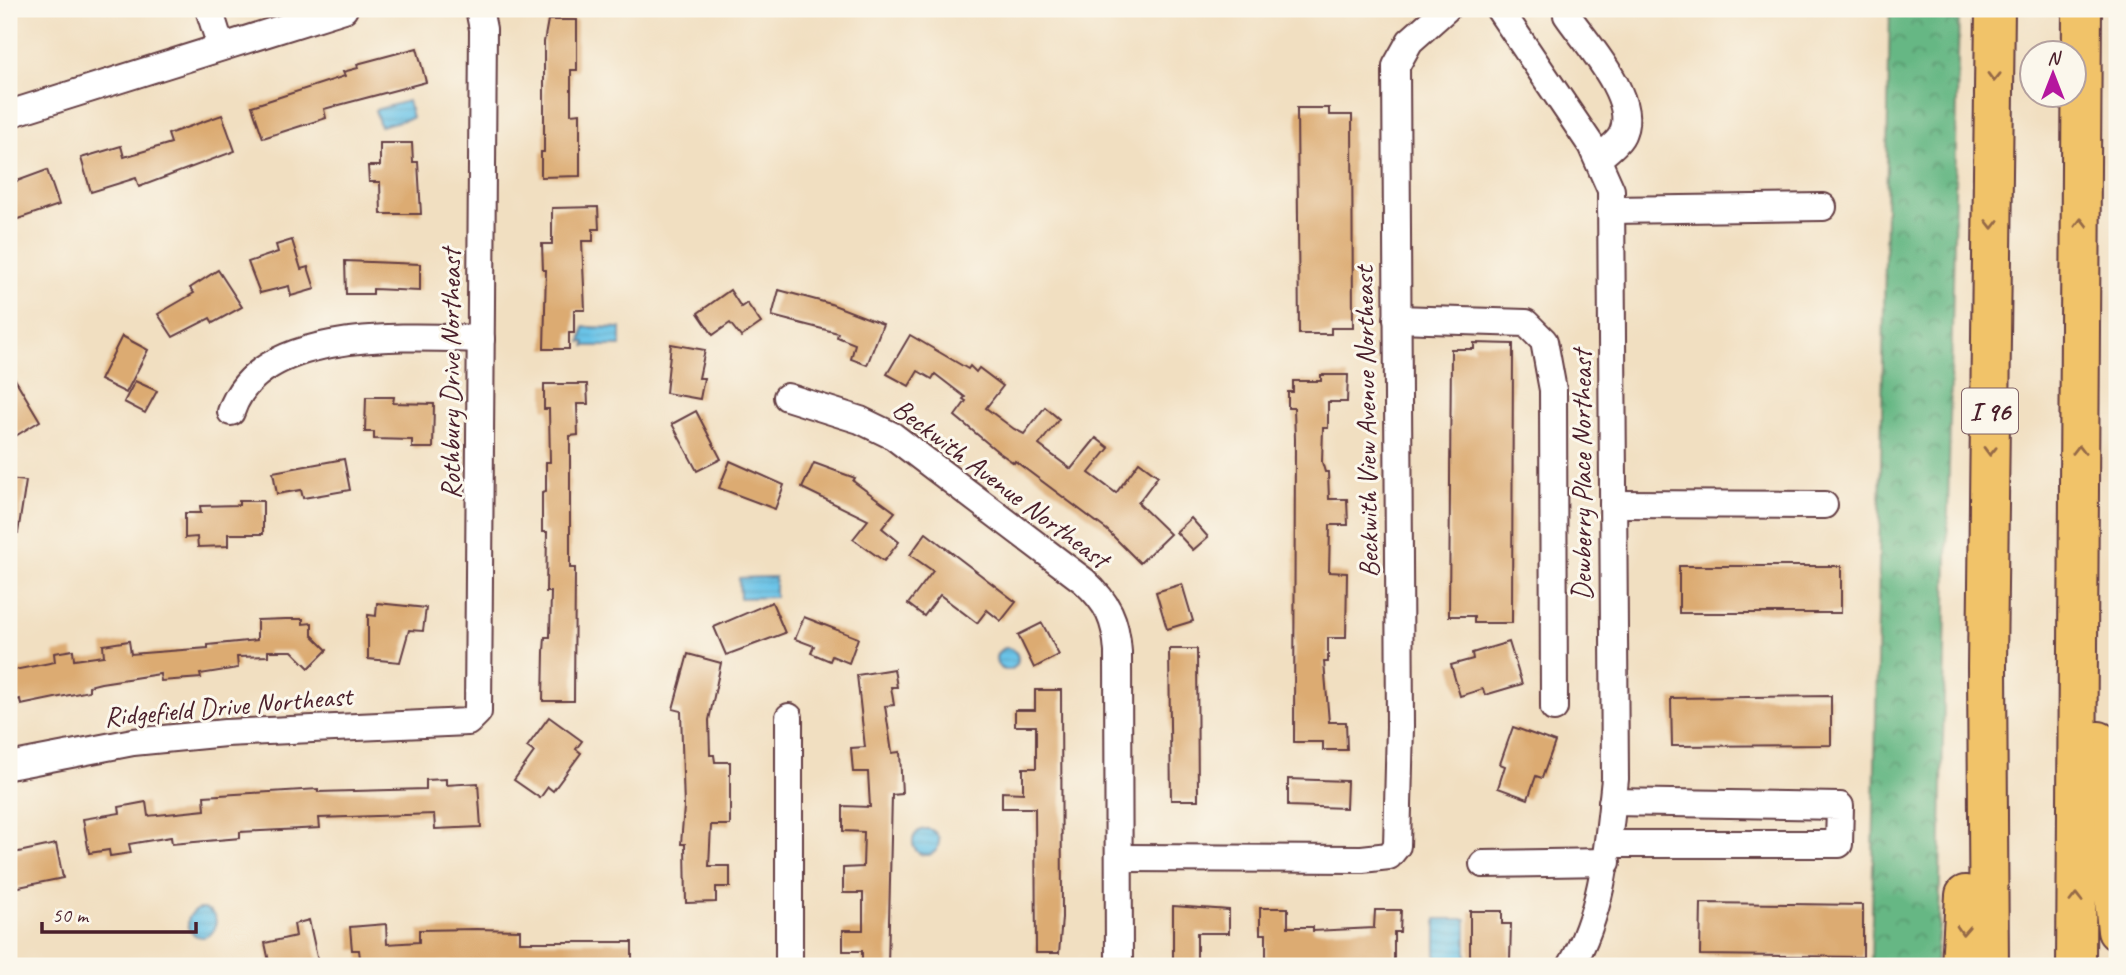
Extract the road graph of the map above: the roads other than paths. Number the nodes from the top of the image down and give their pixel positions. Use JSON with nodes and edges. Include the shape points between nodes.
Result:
{"nodes":[{"id":1,"x":209,"y":9,"type":"edge"},
{"id":2,"x":344,"y":9,"type":"edge"},
{"id":3,"x":479,"y":9,"type":"edge"},
{"id":4,"x":1446,"y":9,"type":"edge"},
{"id":5,"x":1499,"y":9,"type":"edge"},
{"id":6,"x":1995,"y":9,"type":"edge"},
{"id":7,"x":2082,"y":9,"type":"edge"},
{"id":8,"x":1567,"y":15,"type":"dead end"},
{"id":9,"x":221,"y":47,"type":"junction"},
{"id":10,"x":9,"y":114,"type":"edge"},
{"id":11,"x":1598,"y":159,"type":"junction"},
{"id":12,"x":1823,"y":206,"type":"dead end"},
{"id":13,"x":1611,"y":210,"type":"junction"},
{"id":14,"x":1397,"y":320,"type":"junction"},
{"id":15,"x":481,"y":339,"type":"junction"},
{"id":16,"x":787,"y":397,"type":"dead end"},
{"id":17,"x":231,"y":412,"type":"dead end"},
{"id":18,"x":2079,"y":488,"type":"junction"},
{"id":19,"x":1613,"y":504,"type":"junction"},
{"id":20,"x":1824,"y":505,"type":"dead end"},
{"id":21,"x":1987,"y":667,"type":"junction"},
{"id":22,"x":1554,"y":708,"type":"dead end"},
{"id":23,"x":789,"y":717,"type":"dead end"},
{"id":24,"x":454,"y":723,"type":"joint"},
{"id":25,"x":9,"y":766,"type":"edge"},
{"id":26,"x":1612,"y":802,"type":"junction"},
{"id":27,"x":1607,"y":853,"type":"junction"},
{"id":28,"x":1120,"y":858,"type":"junction"},
{"id":29,"x":1483,"y":864,"type":"dead end"},
{"id":30,"x":2117,"y":931,"type":"edge"},
{"id":31,"x":1576,"y":964,"type":"edge"},
{"id":32,"x":789,"y":966,"type":"edge"},
{"id":33,"x":1119,"y":966,"type":"edge"},
{"id":34,"x":1961,"y":966,"type":"edge"},
{"id":35,"x":1989,"y":966,"type":"edge"},
{"id":36,"x":2076,"y":966,"type":"edge"}],
"edges":[{"from":1,"to":9,"type":"street"},
{"from":2,"to":9,"type":"street"},
{"from":3,"to":15,"type":"street","name":"Rothbury Drive Northeast","via":[[483,29]]},
{"from":4,"to":14,"type":"street","name":"Beckwith View Avenue Northeast","via":[[1410,41],[1396,66]]},
{"from":5,"to":11,"type":"street","name":"Dewberry Place Northeast"},
{"from":6,"to":21,"type":"highway","number":"I 96","one_way":true},
{"from":18,"to":7,"type":"highway","one_way":true},
{"from":8,"to":11,"type":"street","via":[[1620,92],[1626,108],[1623,133]]},
{"from":9,"to":10,"type":"street"},
{"from":11,"to":13,"type":"street","name":"Dewberry Place Northeast","via":[[1611,190]]},
{"from":12,"to":13,"type":"street"},
{"from":13,"to":19,"type":"street","name":"Dewberry Place Northeast"},
{"from":14,"to":22,"type":"street","via":[[1526,323],[1544,341],[1553,390]]},
{"from":14,"to":28,"type":"street","name":"Beckwith View Avenue Northeast","via":[[1400,794],[1394,854],[1362,859]]},
{"from":15,"to":17,"type":"street","via":[[373,337],[325,344],[281,359],[248,384]]},
{"from":15,"to":24,"type":"street","name":"Rothbury Drive Northeast","via":[[480,697],[478,712],[468,722]]},
{"from":16,"to":28,"type":"street","name":"Beckwith Avenue Northeast","via":[[860,420],[893,436],[1107,604],[1115,623],[1118,652]]},
{"from":18,"to":30,"type":"highway"},
{"from":36,"to":18,"type":"highway","one_way":true},
{"from":19,"to":20,"type":"street"},
{"from":19,"to":26,"type":"street","name":"Dewberry Place Northeast"},
{"from":21,"to":34,"type":"highway","one_way":true,"via":[[1972,774]]},
{"from":21,"to":35,"type":"highway","number":"I 96"},
{"from":23,"to":32,"type":"street"},
{"from":24,"to":25,"type":"street","name":"Ridgefield Drive Northeast","via":[[225,733],[133,743]]},
{"from":26,"to":27,"type":"street","name":"Dewberry Place Northeast"},
{"from":26,"to":27,"type":"street","via":[[1840,806],[1839,844]]},
{"from":27,"to":29,"type":"street"},
{"from":27,"to":31,"type":"street","name":"Dewberry Place Northeast"},
{"from":28,"to":33,"type":"street","name":"Beckwith Avenue Northeast"}]}
